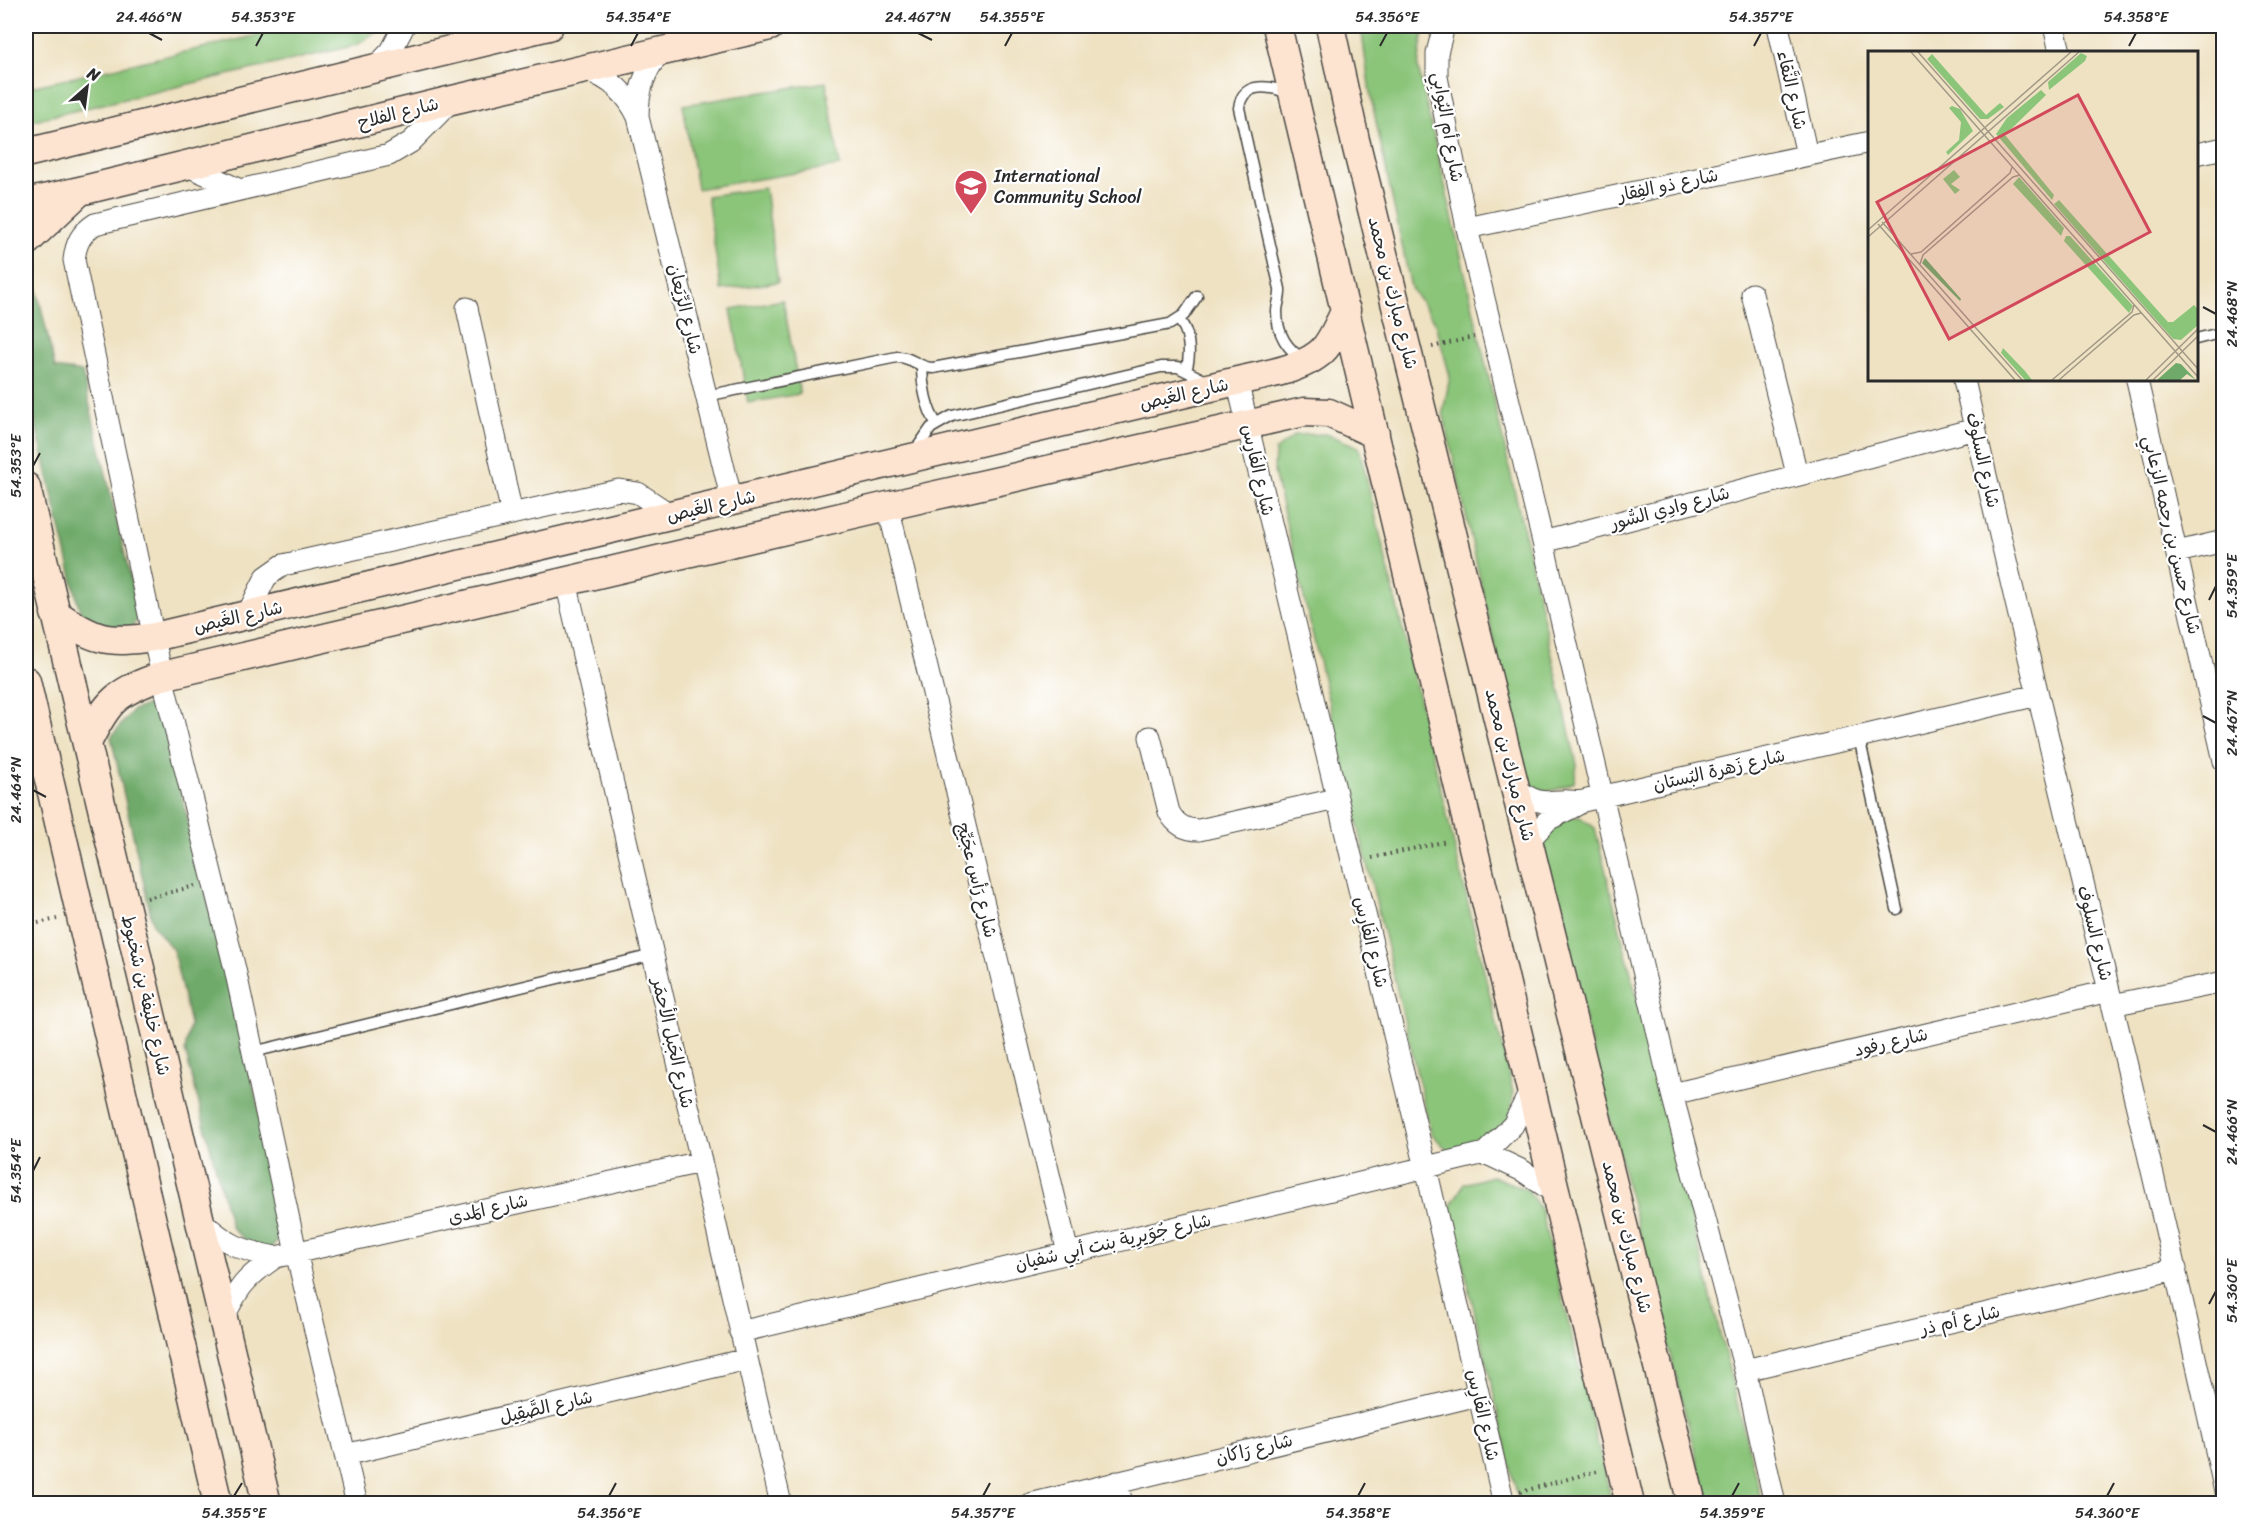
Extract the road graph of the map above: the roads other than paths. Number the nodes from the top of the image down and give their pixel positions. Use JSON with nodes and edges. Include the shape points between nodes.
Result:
{"nodes":[{"id":1,"x":404,"y":26,"type":"edge"},
{"id":2,"x":460,"y":26,"type":"edge"},
{"id":3,"x":549,"y":26,"type":"edge"},
{"id":4,"x":770,"y":26,"type":"edge"},
{"id":5,"x":1277,"y":26,"type":"edge"},
{"id":6,"x":1329,"y":26,"type":"edge"},
{"id":7,"x":1350,"y":26,"type":"edge"},
{"id":8,"x":1444,"y":26,"type":"edge"},
{"id":9,"x":1778,"y":26,"type":"edge"},
{"id":10,"x":2054,"y":26,"type":"edge"},
{"id":11,"x":493,"y":39,"type":"junction"},
{"id":12,"x":2060,"y":51,"type":"edge"},
{"id":13,"x":660,"y":52,"type":"junction"},
{"id":14,"x":375,"y":68,"type":"junction"},
{"id":15,"x":585,"y":70,"type":"junction"},
{"id":16,"x":1294,"y":96,"type":"junction"},
{"id":17,"x":452,"y":100,"type":"junction"},
{"id":18,"x":638,"y":117,"type":"junction"},
{"id":19,"x":1355,"y":140,"type":"junction"},
{"id":20,"x":1868,"y":141,"type":"edge"},
{"id":21,"x":2223,"y":148,"type":"edge"},
{"id":22,"x":26,"y":153,"type":"edge"},
{"id":23,"x":2198,"y":154,"type":"edge"},
{"id":24,"x":1807,"y":155,"type":"junction"},
{"id":25,"x":186,"y":165,"type":"junction"},
{"id":26,"x":240,"y":190,"type":"junction"},
{"id":27,"x":80,"y":191,"type":"junction"},
{"id":28,"x":26,"y":202,"type":"edge"},
{"id":29,"x":1467,"y":228,"type":"junction"},
{"id":30,"x":26,"y":242,"type":"edge"},
{"id":31,"x":1752,"y":294,"type":"dead end"},
{"id":32,"x":1197,"y":297,"type":"dead end"},
{"id":33,"x":467,"y":308,"type":"dead end"},
{"id":34,"x":1346,"y":310,"type":"junction"},
{"id":35,"x":1178,"y":320,"type":"junction"},
{"id":36,"x":2223,"y":332,"type":"edge"},
{"id":37,"x":2198,"y":338,"type":"edge"},
{"id":38,"x":1308,"y":362,"type":"junction"},
{"id":39,"x":922,"y":366,"type":"junction"},
{"id":40,"x":1186,"y":370,"type":"junction"},
{"id":41,"x":1964,"y":381,"type":"edge"},
{"id":42,"x":2137,"y":381,"type":"edge"},
{"id":43,"x":1226,"y":384,"type":"junction"},
{"id":44,"x":706,"y":396,"type":"junction"},
{"id":45,"x":937,"y":424,"type":"junction"},
{"id":46,"x":1247,"y":425,"type":"junction"},
{"id":47,"x":1975,"y":429,"type":"junction"},
{"id":48,"x":1375,"y":434,"type":"junction"},
{"id":49,"x":910,"y":459,"type":"junction"},
{"id":50,"x":1797,"y":474,"type":"junction"},
{"id":51,"x":26,"y":487,"type":"edge"},
{"id":52,"x":732,"y":501,"type":"junction"},
{"id":53,"x":888,"y":506,"type":"junction"},
{"id":54,"x":512,"y":514,"type":"junction"},
{"id":55,"x":671,"y":515,"type":"junction"},
{"id":56,"x":2223,"y":541,"type":"edge"},
{"id":57,"x":1544,"y":542,"type":"junction"},
{"id":58,"x":2176,"y":552,"type":"junction"},
{"id":59,"x":566,"y":582,"type":"junction"},
{"id":60,"x":56,"y":613,"type":"junction"},
{"id":61,"x":247,"y":615,"type":"junction"},
{"id":62,"x":154,"y":637,"type":"junction"},
{"id":63,"x":162,"y":676,"type":"junction"},
{"id":64,"x":26,"y":681,"type":"edge"},
{"id":65,"x":2038,"y":695,"type":"junction"},
{"id":66,"x":1150,"y":737,"type":"dead end"},
{"id":67,"x":1859,"y":737,"type":"junction"},
{"id":68,"x":87,"y":743,"type":"junction"},
{"id":69,"x":2223,"y":761,"type":"edge"},
{"id":70,"x":1516,"y":788,"type":"junction"},
{"id":71,"x":1604,"y":797,"type":"junction"},
{"id":72,"x":1336,"y":799,"type":"junction"},
{"id":73,"x":1580,"y":802,"type":"junction"},
{"id":74,"x":1529,"y":840,"type":"junction"},
{"id":75,"x":1897,"y":909,"type":"dead end"},
{"id":76,"x":653,"y":955,"type":"junction"},
{"id":77,"x":2223,"y":982,"type":"edge"},
{"id":78,"x":2110,"y":998,"type":"junction"},
{"id":79,"x":253,"y":1052,"type":"junction"},
{"id":80,"x":1531,"y":1090,"type":"junction"},
{"id":81,"x":1672,"y":1094,"type":"junction"},
{"id":82,"x":1485,"y":1153,"type":"junction"},
{"id":83,"x":701,"y":1162,"type":"junction"},
{"id":84,"x":1426,"y":1168,"type":"junction"},
{"id":85,"x":1556,"y":1194,"type":"junction"},
{"id":86,"x":200,"y":1220,"type":"junction"},
{"id":87,"x":1068,"y":1253,"type":"junction"},
{"id":88,"x":286,"y":1255,"type":"junction"},
{"id":89,"x":2176,"y":1269,"type":"junction"},
{"id":90,"x":223,"y":1318,"type":"junction"},
{"id":91,"x":740,"y":1332,"type":"junction"},
{"id":92,"x":747,"y":1359,"type":"junction"},
{"id":93,"x":1745,"y":1370,"type":"junction"},
{"id":94,"x":1478,"y":1395,"type":"junction"},
{"id":95,"x":345,"y":1455,"type":"junction"},
{"id":96,"x":1117,"y":1482,"type":"junction"},
{"id":97,"x":2223,"y":1487,"type":"edge"},
{"id":98,"x":215,"y":1500,"type":"edge"},
{"id":99,"x":1503,"y":1500,"type":"edge"},
{"id":100,"x":267,"y":1503,"type":"edge"},
{"id":101,"x":357,"y":1503,"type":"edge"},
{"id":102,"x":781,"y":1503,"type":"edge"},
{"id":103,"x":1030,"y":1503,"type":"edge"},
{"id":104,"x":1122,"y":1503,"type":"edge"},
{"id":105,"x":1630,"y":1503,"type":"edge"},
{"id":106,"x":1692,"y":1503,"type":"edge"},
{"id":107,"x":1775,"y":1503,"type":"edge"}],
"edges":[{"from":1,"to":14,"type":"street","via":[[391,51]]},
{"from":2,"to":11,"type":"street"},
{"from":3,"to":11,"type":"main road"},
{"from":4,"to":13,"type":"main road","name":"شارع الفلاح"},
{"from":5,"to":16,"type":"main road"},
{"from":6,"to":19,"type":"main road","name":"شارع مبارك بن محمد"},
{"from":7,"to":19,"type":"main road"},
{"from":8,"to":29,"type":"street","name":"شارع أم اليُوابِي","via":[[1437,53],[1437,77]]},
{"from":9,"to":24,"type":"street","name":"شارع النَّقاء"},
{"from":10,"to":12,"type":"street"},
{"from":11,"to":14,"type":"main road"},
{"from":13,"to":15,"type":"main road","name":"شارع الفلاح"},
{"from":13,"to":18,"type":"street","name":"شارع الرِّيَعان","via":[[642,82]]},
{"from":14,"to":22,"type":"main road"},
{"from":15,"to":17,"type":"main road","name":"شارع الفلاح"},
{"from":15,"to":18,"type":"street","name":"شارع الرِّيَعان","via":[[617,87]]},
{"from":16,"to":34,"type":"main road"},
{"from":16,"to":38,"type":"lane","via":[[1276,89],[1252,88],[1243,95],[1239,108],[1280,289],[1277,316],[1281,336]]},
{"from":17,"to":25,"type":"main road","name":"شارع الفلاح"},
{"from":17,"to":26,"type":"street","via":[[411,142],[389,154]]},
{"from":18,"to":44,"type":"street","name":"شارع الرِّيَعان"},
{"from":19,"to":70,"type":"main road","name":"شارع مبارك بن محمد"},
{"from":20,"to":24,"type":"street","name":"شارع ذو الفِقار"},
{"from":21,"to":23,"type":"street"},
{"from":24,"to":29,"type":"street","name":"شارع ذو الفِقار"},
{"from":25,"to":26,"type":"street"},
{"from":25,"to":27,"type":"main road","name":"شارع الفلاح"},
{"from":26,"to":62,"type":"street","via":[[95,224],[79,238],[75,249],[74,260]]},
{"from":27,"to":28,"type":"main road","name":"شارع الفلاح"},
{"from":27,"to":30,"type":"main road"},
{"from":29,"to":57,"type":"street","name":"شارع أم اليُوابِي"},
{"from":31,"to":50,"type":"street"},
{"from":32,"to":35,"type":"lane"},
{"from":33,"to":54,"type":"street"},
{"from":34,"to":38,"type":"main road","via":[[1325,348]]},
{"from":34,"to":48,"type":"main road"},
{"from":35,"to":39,"type":"lane","via":[[933,368]]},
{"from":35,"to":40,"type":"lane","via":[[1186,328]]},
{"from":36,"to":37,"type":"lane"},
{"from":38,"to":43,"type":"main road","name":"شارع الغَيص"},
{"from":39,"to":44,"type":"lane","via":[[897,357]]},
{"from":39,"to":45,"type":"lane","via":[[931,414]]},
{"from":40,"to":43,"type":"lane"},
{"from":40,"to":45,"type":"lane","via":[[1161,367],[952,416]]},
{"from":41,"to":47,"type":"street","name":"شارع السلوف"},
{"from":42,"to":58,"type":"street","name":"شارع حسن بن رحمه الزعابي"},
{"from":43,"to":46,"type":"street","name":"شارع الفَارِس"},
{"from":43,"to":49,"type":"main road","name":"شارع الغَيص"},
{"from":44,"to":52,"type":"street","name":"شارع الرِّيَعان"},
{"from":45,"to":49,"type":"lane"},
{"from":46,"to":48,"type":"main road","via":[[1316,411],[1341,417]]},
{"from":46,"to":53,"type":"main road"},
{"from":46,"to":72,"type":"street","name":"شارع الفَارِس"},
{"from":47,"to":50,"type":"street","name":"شارع وادِي السُّور"},
{"from":47,"to":65,"type":"street","name":"شارع السلوف"},
{"from":48,"to":80,"type":"main road"},
{"from":49,"to":52,"type":"main road","name":"شارع الغَيص"},
{"from":50,"to":57,"type":"street","name":"شارع وادِي السُّور"},
{"from":51,"to":60,"type":"main road","name":"شارع خليفة بن شخبوط"},
{"from":52,"to":55,"type":"main road","name":"شارع الغَيص"},
{"from":53,"to":59,"type":"main road"},
{"from":53,"to":87,"type":"street","name":"شارع رَأس عجَيِّج"},
{"from":54,"to":55,"type":"street","via":[[625,490],[638,493]]},
{"from":54,"to":61,"type":"street","via":[[283,565],[267,577]]},
{"from":55,"to":61,"type":"main road","name":"شارع الغَيص"},
{"from":56,"to":58,"type":"street"},
{"from":57,"to":71,"type":"street","name":"شارع أم اليُوابِي"},
{"from":58,"to":69,"type":"street","name":"شارع حسن بن رحمه الزعابي"},
{"from":59,"to":63,"type":"main road"},
{"from":59,"to":76,"type":"street","name":"شارع الجَبل الأحمَر"},
{"from":60,"to":62,"type":"main road","name":"شارع الغَيص","via":[[101,639],[125,642]]},
{"from":60,"to":68,"type":"main road","name":"شارع خليفة بن شخبوط"},
{"from":61,"to":62,"type":"main road","name":"شارع الغَيص"},
{"from":62,"to":63,"type":"street"},
{"from":63,"to":68,"type":"main road","via":[[134,686],[114,699],[99,717]]},
{"from":63,"to":79,"type":"street"},
{"from":64,"to":98,"type":"main road"},
{"from":65,"to":67,"type":"street","name":"شارع زَهرة البُستان"},
{"from":65,"to":78,"type":"street","name":"شارع السلوف"},
{"from":66,"to":72,"type":"street","via":[[1169,812],[1184,828],[1199,830]]},
{"from":67,"to":71,"type":"street","name":"شارع زَهرة البُستان"},
{"from":67,"to":75,"type":"lane"},
{"from":68,"to":86,"type":"main road","name":"شارع خليفة بن شخبوط"},
{"from":70,"to":73,"type":"street","name":"شارع زَهرة البُستان","via":[[1541,802]]},
{"from":70,"to":74,"type":"main road","name":"شارع مبارك بن محمد"},
{"from":71,"to":73,"type":"street","name":"شارع زَهرة البُستان"},
{"from":71,"to":81,"type":"street","name":"شارع أم اليُوابِي"},
{"from":72,"to":84,"type":"street","name":"شارع الفَارِس"},
{"from":73,"to":74,"type":"street","name":"شارع زَهرة البُستان","via":[[1548,820]]},
{"from":74,"to":106,"type":"main road","name":"شارع مبارك بن محمد"},
{"from":76,"to":79,"type":"lane"},
{"from":76,"to":83,"type":"street","name":"شارع الجَبل الأحمَر"},
{"from":77,"to":78,"type":"street","name":"شارع رفود"},
{"from":78,"to":81,"type":"street","name":"شارع رفود"},
{"from":78,"to":89,"type":"street","name":"شارع السلوف"},
{"from":79,"to":88,"type":"street"},
{"from":80,"to":82,"type":"street","via":[[1513,1125]]},
{"from":80,"to":85,"type":"main road"},
{"from":81,"to":93,"type":"street","name":"شارع أم اليُوابِي"},
{"from":82,"to":84,"type":"street","name":"شارع جُوَيرِية بنت أبي سُفيان"},
{"from":82,"to":85,"type":"street"},
{"from":83,"to":88,"type":"street","name":"شارع المَدى"},
{"from":83,"to":91,"type":"street","name":"شارع الجَبل الأحمَر"},
{"from":84,"to":87,"type":"street","name":"شارع جُوَيرِية بنت أبي سُفيان"},
{"from":84,"to":94,"type":"street","name":"شارع الفَارِس"},
{"from":85,"to":105,"type":"main road"},
{"from":86,"to":88,"type":"street","name":"شارع المَدى","via":[[230,1245],[252,1253]]},
{"from":86,"to":90,"type":"main road","name":"شارع خليفة بن شخبوط"},
{"from":87,"to":91,"type":"street","name":"شارع جُوَيرِية بنت أبي سُفيان"},
{"from":88,"to":90,"type":"street","name":"شارع المَدى","via":[[257,1270],[241,1285]]},
{"from":88,"to":95,"type":"street"},
{"from":89,"to":93,"type":"street","name":"شارع أم ذر"},
{"from":89,"to":97,"type":"street","name":"شارع السلوف"},
{"from":90,"to":100,"type":"main road","name":"شارع خليفة بن شخبوط"},
{"from":91,"to":92,"type":"street","name":"شارع الجَبل الأحمَر"},
{"from":92,"to":95,"type":"street","name":"شارع الصَّقِيل"},
{"from":92,"to":102,"type":"street","name":"شارع الجَبل الأحمَر"},
{"from":93,"to":107,"type":"street","name":"شارع أم اليُوابِي"},
{"from":94,"to":96,"type":"street","name":"شارع رَاكان"},
{"from":94,"to":99,"type":"street","name":"شارع الفَارِس"},
{"from":95,"to":101,"type":"street"},
{"from":96,"to":103,"type":"street","name":"شارع رَاكان"},
{"from":96,"to":104,"type":"street"}]}
